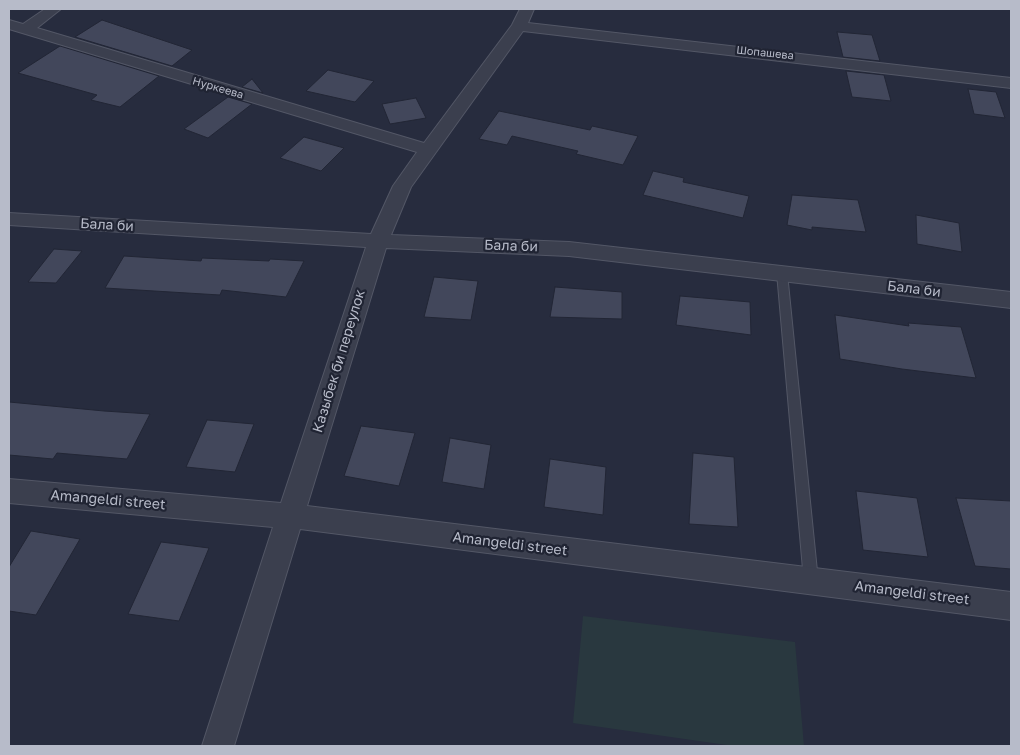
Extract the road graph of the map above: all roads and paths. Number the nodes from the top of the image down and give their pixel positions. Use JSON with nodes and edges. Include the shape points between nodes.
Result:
{"nodes":[{"id":1,"x":54,"y":9,"type":"edge"},
{"id":2,"x":523,"y":17,"type":"edge"},
{"id":3,"x":9,"y":24,"type":"edge"},
{"id":4,"x":25,"y":30,"type":"junction"},
{"id":5,"x":1011,"y":83,"type":"edge"},
{"id":6,"x":428,"y":150,"type":"junction"},
{"id":7,"x":9,"y":218,"type":"edge"},
{"id":8,"x":378,"y":241,"type":"junction"},
{"id":9,"x":782,"y":274,"type":"junction"},
{"id":10,"x":1011,"y":300,"type":"edge"},
{"id":11,"x":9,"y":490,"type":"edge"},
{"id":12,"x":291,"y":516,"type":"junction"},
{"id":13,"x":811,"y":581,"type":"junction"},
{"id":14,"x":1011,"y":606,"type":"edge"},
{"id":15,"x":218,"y":746,"type":"edge"}],
"edges":[{"from":1,"to":4,"type":"street"},
{"from":2,"to":5,"type":"street","name":"Шопашева"},
{"from":2,"to":6,"type":"street","name":"Казыбек би переулок"},
{"from":3,"to":4,"type":"street","name":"Нуркеева"},
{"from":4,"to":6,"type":"street","name":"Нуркеева"},
{"from":6,"to":8,"type":"street","name":"Казыбек би переулок","via":[[402,186]]},
{"from":7,"to":8,"type":"street","name":"Бала би"},
{"from":8,"to":9,"type":"street","name":"Бала би","via":[[569,248]]},
{"from":8,"to":12,"type":"street","name":"Казыбек би переулок"},
{"from":9,"to":10,"type":"street","name":"Бала би"},
{"from":9,"to":13,"type":"lane"},
{"from":11,"to":12,"type":"street","name":"Amangeldi street"},
{"from":12,"to":13,"type":"street","name":"Amangeldi street"},
{"from":12,"to":15,"type":"street","name":"Казыбек би переулок"},
{"from":13,"to":14,"type":"street","name":"Amangeldi street"}]}
